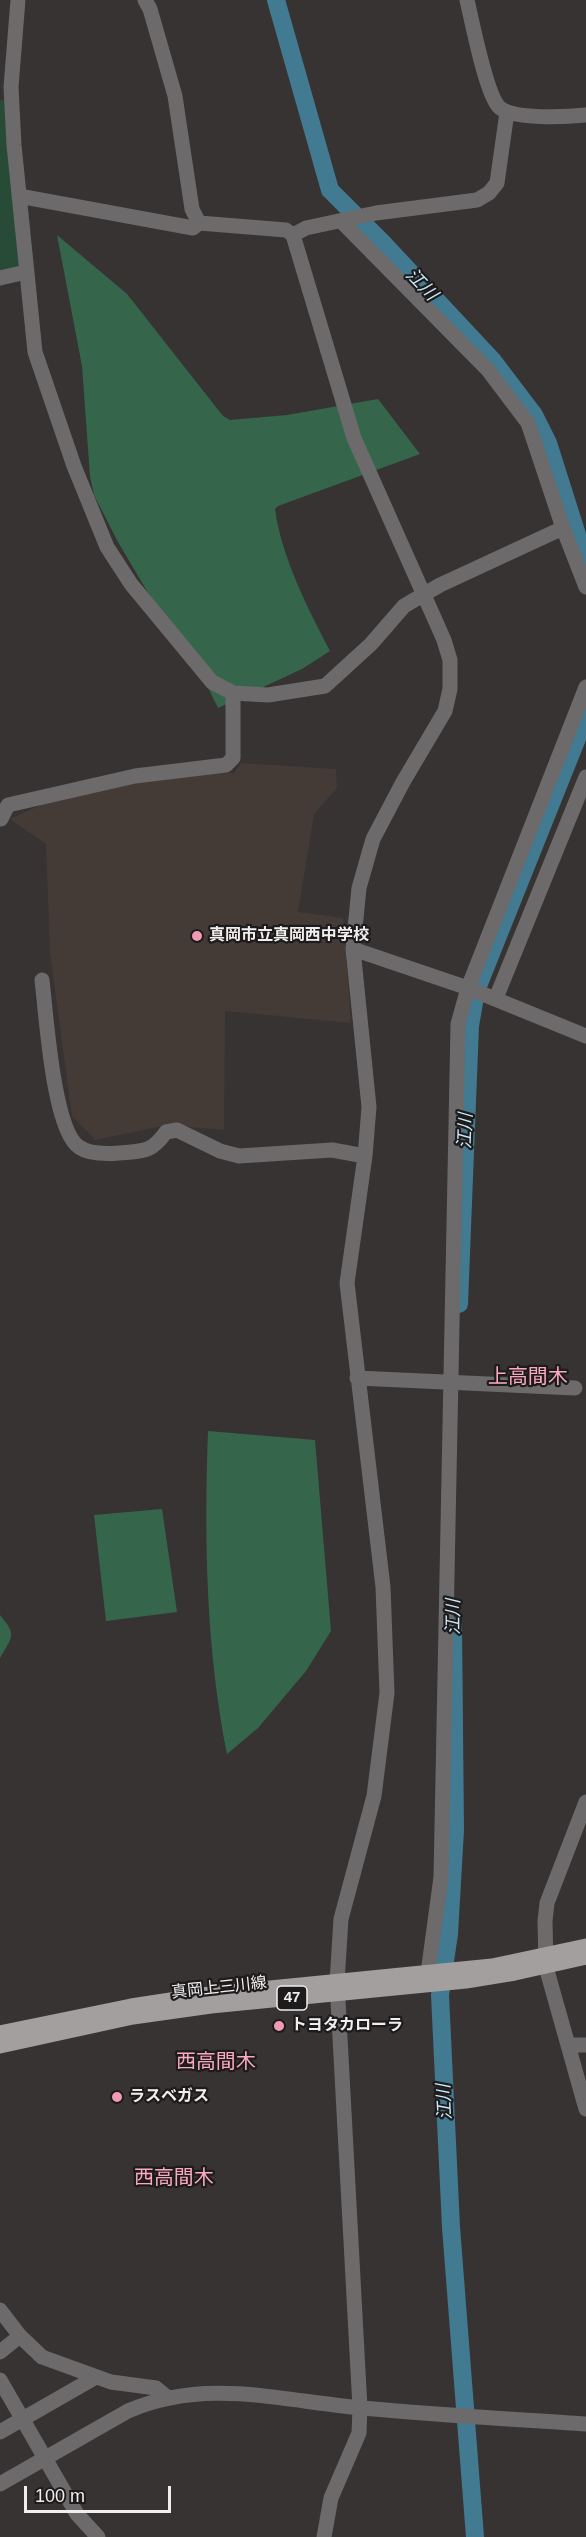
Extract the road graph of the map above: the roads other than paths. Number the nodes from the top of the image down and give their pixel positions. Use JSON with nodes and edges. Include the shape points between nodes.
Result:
{"nodes":[{"id":1,"x":18,"y":0,"type":"edge"},
{"id":2,"x":145,"y":0,"type":"edge"},
{"id":3,"x":467,"y":0,"type":"edge"},
{"id":4,"x":507,"y":112,"type":"junction"},
{"id":5,"x":586,"y":115,"type":"edge"},
{"id":6,"x":19,"y":196,"type":"junction"},
{"id":7,"x":342,"y":222,"type":"junction"},
{"id":8,"x":199,"y":223,"type":"junction"},
{"id":9,"x":293,"y":235,"type":"junction"},
{"id":10,"x":26,"y":272,"type":"junction"},
{"id":11,"x":0,"y":278,"type":"edge"},
{"id":12,"x":563,"y":528,"type":"junction"},
{"id":13,"x":586,"y":587,"type":"edge"},
{"id":14,"x":425,"y":594,"type":"junction"},
{"id":15,"x":586,"y":687,"type":"edge"},
{"id":16,"x":233,"y":693,"type":"junction"},
{"id":17,"x":586,"y":777,"type":"edge"},
{"id":18,"x":4,"y":800,"type":"edge"},
{"id":19,"x":0,"y":819,"type":"edge"},
{"id":20,"x":353,"y":949,"type":"junction"},
{"id":21,"x":42,"y":980,"type":"dead end"},
{"id":22,"x":468,"y":988,"type":"junction"},
{"id":23,"x":496,"y":998,"type":"junction"},
{"id":24,"x":586,"y":1036,"type":"edge"},
{"id":25,"x":365,"y":1156,"type":"junction"},
{"id":26,"x":357,"y":1378,"type":"junction"},
{"id":27,"x":452,"y":1382,"type":"junction"},
{"id":28,"x":575,"y":1388,"type":"dead end"},
{"id":29,"x":586,"y":1802,"type":"edge"},
{"id":30,"x":586,"y":1946,"type":"edge"},
{"id":31,"x":586,"y":1957,"type":"edge"},
{"id":32,"x":546,"y":1961,"type":"junction"},
{"id":33,"x":428,"y":1973,"type":"junction"},
{"id":34,"x":337,"y":1988,"type":"junction"},
{"id":35,"x":0,"y":2034,"type":"edge"},
{"id":36,"x":568,"y":2045,"type":"junction"},
{"id":37,"x":586,"y":2045,"type":"edge"},
{"id":38,"x":0,"y":2046,"type":"edge"},
{"id":39,"x":586,"y":2109,"type":"edge"},
{"id":40,"x":0,"y":2310,"type":"edge"},
{"id":41,"x":20,"y":2336,"type":"junction"},
{"id":42,"x":0,"y":2352,"type":"edge"},
{"id":43,"x":96,"y":2377,"type":"junction"},
{"id":44,"x":0,"y":2380,"type":"edge"},
{"id":45,"x":167,"y":2397,"type":"junction"},
{"id":46,"x":360,"y":2408,"type":"junction"},
{"id":47,"x":24,"y":2419,"type":"junction"},
{"id":48,"x":586,"y":2424,"type":"edge"},
{"id":49,"x":0,"y":2432,"type":"edge"},
{"id":50,"x":46,"y":2457,"type":"junction"},
{"id":51,"x":0,"y":2484,"type":"edge"},
{"id":52,"x":98,"y":2537,"type":"edge"},
{"id":53,"x":324,"y":2537,"type":"edge"}],
"edges":[{"from":1,"to":6,"type":"street","via":[[11,87]]},
{"from":2,"to":8,"type":"street","via":[[175,96],[192,209]]},
{"from":3,"to":4,"type":"street","via":[[484,72],[498,106]]},
{"from":4,"to":5,"type":"street","via":[[546,117]]},
{"from":4,"to":7,"type":"street","via":[[497,183],[489,193],[477,200],[372,214]]},
{"from":6,"to":8,"type":"street","via":[[167,225],[193,228]]},
{"from":6,"to":10,"type":"street"},
{"from":7,"to":9,"type":"street","via":[[306,228]]},
{"from":7,"to":12,"type":"street","via":[[488,370],[528,423]]},
{"from":8,"to":9,"type":"street","via":[[286,230]]},
{"from":9,"to":14,"type":"street","via":[[354,438]]},
{"from":10,"to":11,"type":"street"},
{"from":10,"to":16,"type":"street","via":[[35,352],[107,547],[131,584],[212,682]]},
{"from":12,"to":13,"type":"street"},
{"from":12,"to":14,"type":"street"},
{"from":14,"to":16,"type":"street","via":[[404,606],[371,644],[325,686],[268,695]]},
{"from":14,"to":20,"type":"street","via":[[450,660],[450,689],[444,711],[373,839],[359,888]]},
{"from":15,"to":22,"type":"street"},
{"from":16,"to":18,"type":"street","via":[[233,758],[226,765],[135,776]]},
{"from":17,"to":23,"type":"street"},
{"from":18,"to":19,"type":"street"},
{"from":20,"to":22,"type":"street"},
{"from":20,"to":25,"type":"street","via":[[368,1084]]},
{"from":21,"to":25,"type":"street","via":[[60,1110],[67,1131],[79,1148],[111,1154],[147,1151],[156,1146],[165,1132],[177,1130],[239,1156],[333,1150]]},
{"from":22,"to":23,"type":"street"},
{"from":22,"to":27,"type":"street","via":[[458,1024]]},
{"from":23,"to":24,"type":"street"},
{"from":25,"to":26,"type":"street","via":[[347,1283]]},
{"from":26,"to":27,"type":"street"},
{"from":26,"to":34,"type":"street","via":[[383,1587],[387,1693],[374,1796],[341,1918]]},
{"from":27,"to":28,"type":"street"},
{"from":27,"to":33,"type":"street","via":[[441,1877]]},
{"from":29,"to":32,"type":"street","via":[[547,1903]]},
{"from":30,"to":32,"type":"main road","name":"真岡上三川線","number":"47"},
{"from":31,"to":32,"type":"main road","name":"真岡上三川線","number":"47"},
{"from":32,"to":33,"type":"main road","name":"真岡上三川線","number":"47"},
{"from":32,"to":34,"type":"main road","name":"真岡上三川線","number":"47","via":[[475,1979]]},
{"from":32,"to":36,"type":"street"},
{"from":33,"to":34,"type":"main road","name":"真岡上三川線","number":"47"},
{"from":34,"to":35,"type":"main road","name":"真岡上三川線","number":"47","via":[[210,1994]]},
{"from":34,"to":38,"type":"main road","name":"真岡上三川線","number":"47","via":[[133,2017]]},
{"from":34,"to":46,"type":"street"},
{"from":36,"to":37,"type":"street"},
{"from":36,"to":39,"type":"street"},
{"from":40,"to":41,"type":"street"},
{"from":41,"to":42,"type":"street"},
{"from":41,"to":43,"type":"street","via":[[42,2357]]},
{"from":43,"to":45,"type":"street","via":[[156,2388]]},
{"from":43,"to":47,"type":"street"},
{"from":44,"to":47,"type":"street"},
{"from":45,"to":46,"type":"street","via":[[227,2392]]},
{"from":45,"to":50,"type":"street","via":[[128,2411]]},
{"from":46,"to":48,"type":"street"},
{"from":46,"to":53,"type":"street","via":[[359,2433],[331,2498]]},
{"from":47,"to":49,"type":"street"},
{"from":47,"to":50,"type":"street"},
{"from":50,"to":51,"type":"street"},
{"from":50,"to":52,"type":"street","via":[[77,2514]]}]}
